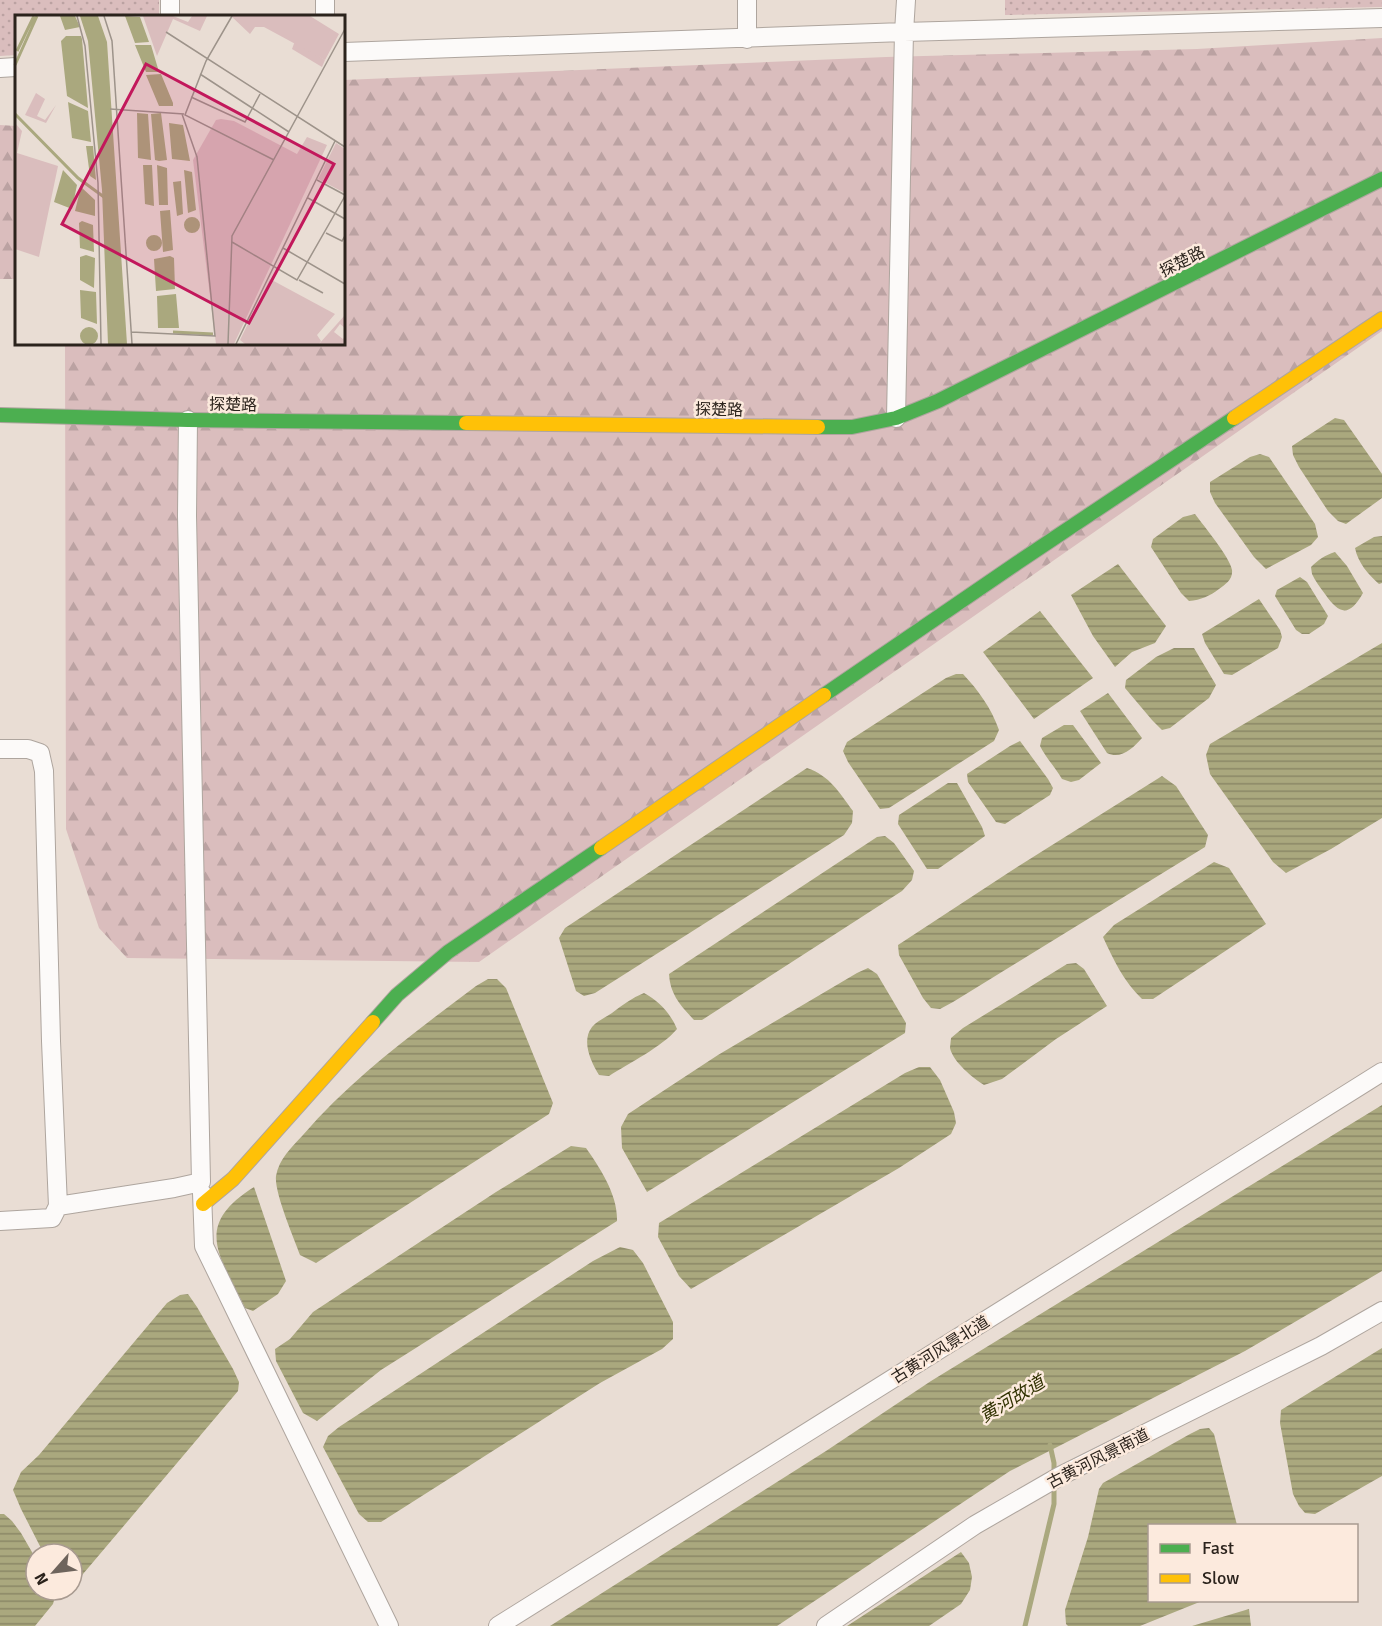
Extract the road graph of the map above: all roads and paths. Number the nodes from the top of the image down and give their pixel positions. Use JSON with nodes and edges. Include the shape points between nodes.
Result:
{"nodes":[{"id":1,"x":747,"y":0,"type":"edge"},
{"id":2,"x":906,"y":0,"type":"edge"},
{"id":3,"x":1382,"y":18,"type":"edge"},
{"id":4,"x":904,"y":32,"type":"junction"},
{"id":5,"x":747,"y":39,"type":"junction"},
{"id":6,"x":345,"y":52,"type":"edge"},
{"id":7,"x":15,"y":67,"type":"edge"},
{"id":8,"x":0,"y":68,"type":"edge"},
{"id":9,"x":1382,"y":179,"type":"edge"},
{"id":10,"x":1382,"y":319,"type":"edge"},
{"id":11,"x":0,"y":415,"type":"edge"},
{"id":12,"x":896,"y":418,"type":"junction"},
{"id":13,"x":188,"y":420,"type":"junction"},
{"id":14,"x":0,"y":749,"type":"edge"},
{"id":15,"x":1382,"y":1072,"type":"edge"},
{"id":16,"x":201,"y":1182,"type":"junction"},
{"id":17,"x":203,"y":1204,"type":"junction"},
{"id":18,"x":58,"y":1206,"type":"junction"},
{"id":19,"x":0,"y":1221,"type":"edge"},
{"id":20,"x":1382,"y":1311,"type":"edge"},
{"id":21,"x":389,"y":1626,"type":"edge"},
{"id":22,"x":498,"y":1626,"type":"edge"},
{"id":23,"x":826,"y":1626,"type":"edge"}],
"edges":[{"from":1,"to":5,"type":"street"},
{"from":2,"to":4,"type":"street"},
{"from":3,"to":4,"type":"street"},
{"from":4,"to":5,"type":"street"},
{"from":4,"to":12,"type":"street"},
{"from":5,"to":6,"type":"street"},
{"from":7,"to":8,"type":"street"},
{"from":9,"to":12,"type":"street","name":"探楚路","via":[[938,401]]},
{"from":10,"to":17,"type":"street","via":[[448,952],[398,995],[233,1179]]},
{"from":11,"to":13,"type":"street","name":"探楚路"},
{"from":12,"to":13,"type":"street","name":"探楚路","via":[[852,427]]},
{"from":13,"to":16,"type":"street"},
{"from":14,"to":18,"type":"street","via":[[40,753],[44,771]]},
{"from":15,"to":22,"type":"street","name":"古黄河风景北道"},
{"from":16,"to":17,"type":"street"},
{"from":16,"to":18,"type":"street"},
{"from":17,"to":21,"type":"street","via":[[204,1246]]},
{"from":18,"to":19,"type":"street","via":[[52,1218]]},
{"from":20,"to":23,"type":"street","name":"古黄河风景南道","via":[[1321,1346],[1054,1480],[975,1525]]}]}
